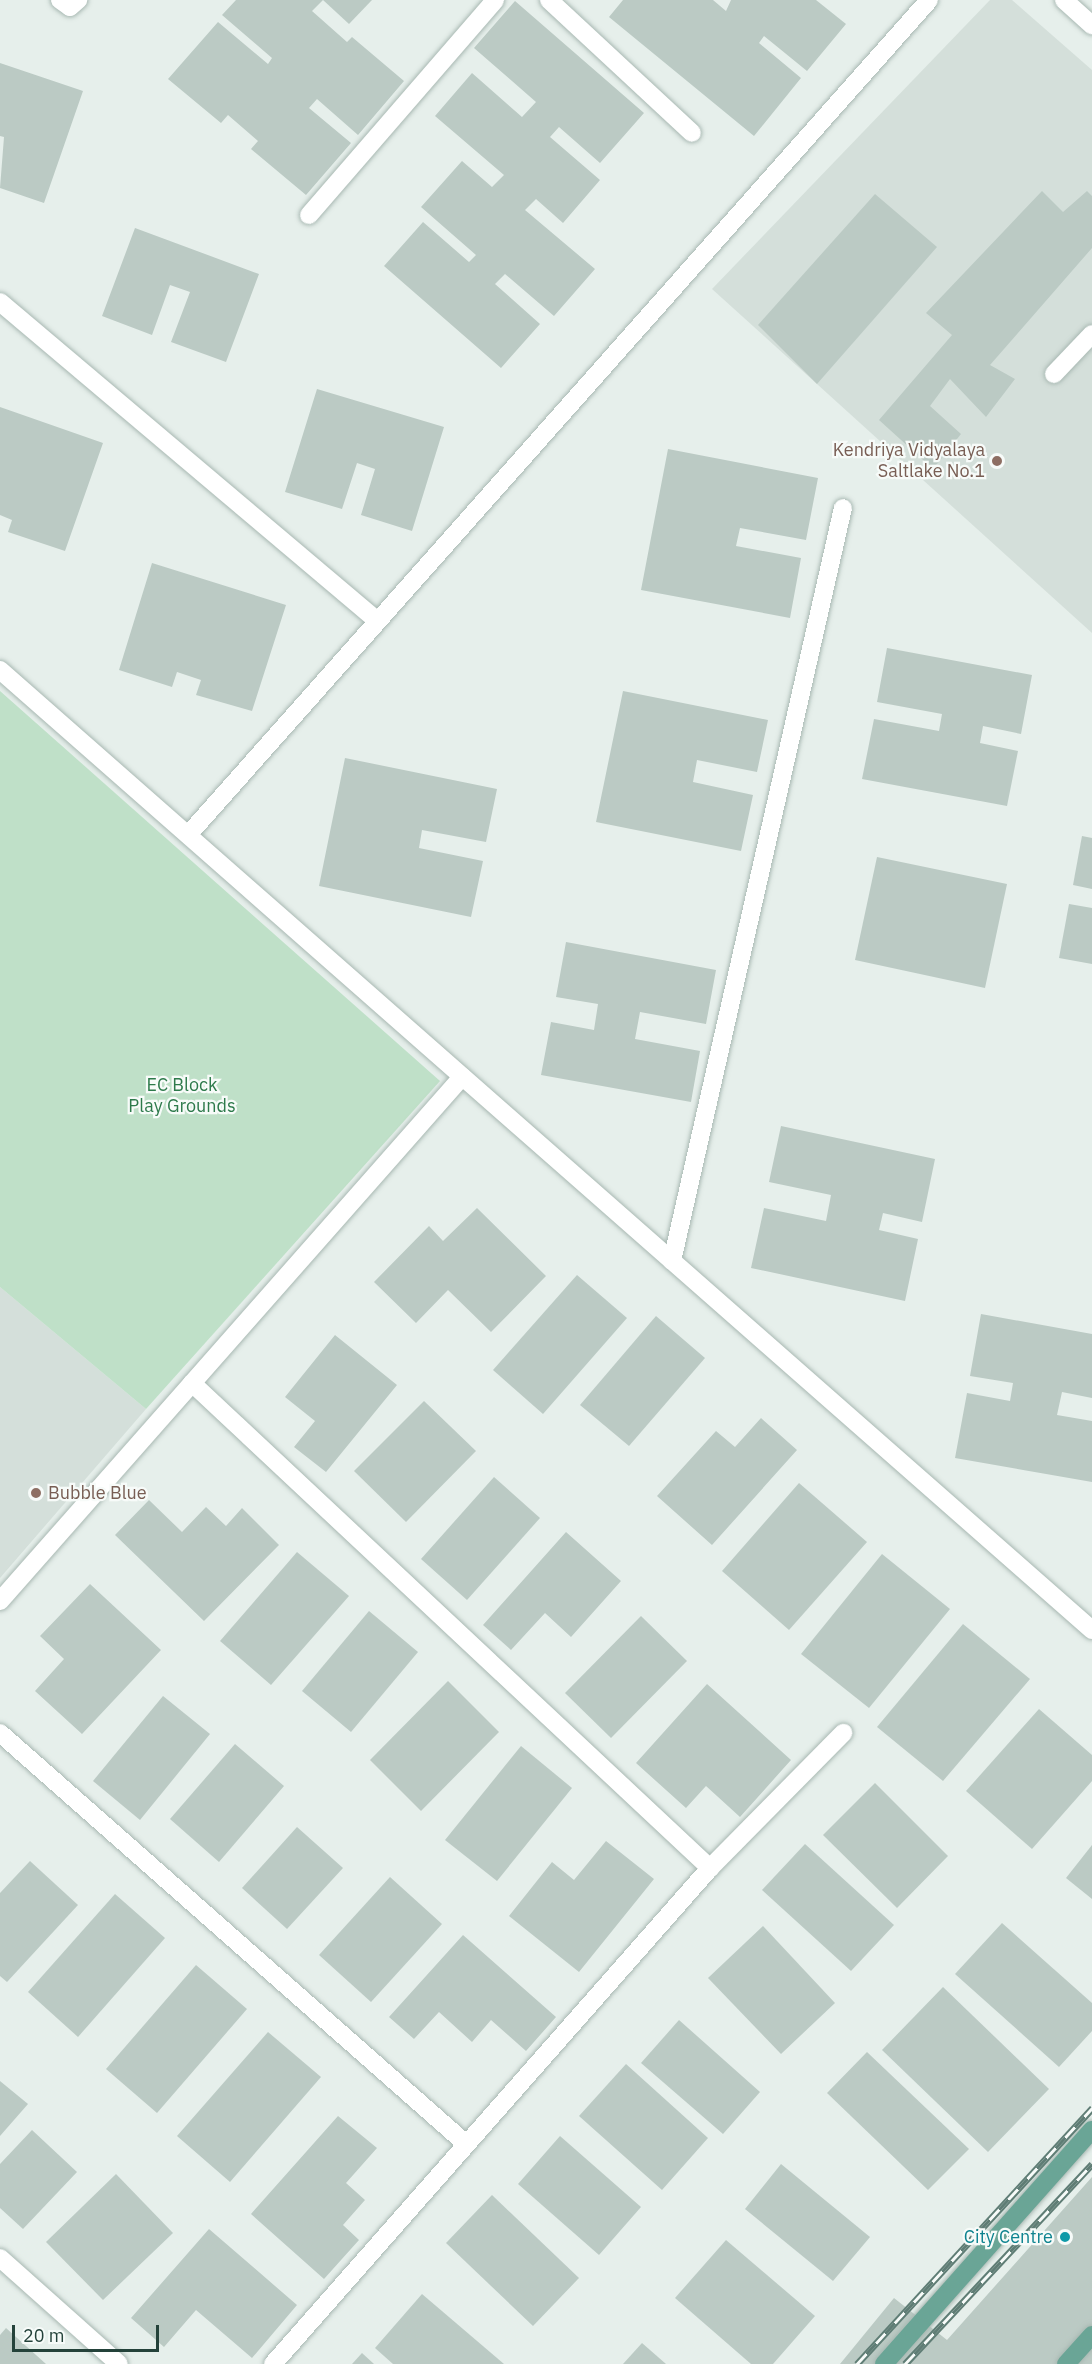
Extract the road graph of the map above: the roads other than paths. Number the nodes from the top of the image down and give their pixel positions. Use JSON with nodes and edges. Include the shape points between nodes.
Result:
{"nodes":[{"id":1,"x":60,"y":0,"type":"edge"},
{"id":2,"x":78,"y":0,"type":"edge"},
{"id":3,"x":495,"y":0,"type":"edge"},
{"id":4,"x":549,"y":0,"type":"edge"},
{"id":5,"x":928,"y":0,"type":"edge"},
{"id":6,"x":1064,"y":0,"type":"edge"},
{"id":7,"x":1092,"y":25,"type":"edge"},
{"id":8,"x":692,"y":133,"type":"dead end"},
{"id":9,"x":309,"y":215,"type":"dead end"},
{"id":10,"x":0,"y":302,"type":"edge"},
{"id":11,"x":1092,"y":334,"type":"edge"},
{"id":12,"x":1054,"y":374,"type":"dead end"},
{"id":13,"x":843,"y":508,"type":"dead end"},
{"id":14,"x":377,"y":621,"type":"junction"},
{"id":15,"x":0,"y":669,"type":"edge"},
{"id":16,"x":188,"y":835,"type":"junction"},
{"id":17,"x":462,"y":1077,"type":"junction"},
{"id":18,"x":672,"y":1261,"type":"junction"},
{"id":19,"x":192,"y":1383,"type":"junction"},
{"id":20,"x":0,"y":1601,"type":"edge"},
{"id":21,"x":1092,"y":1630,"type":"edge"},
{"id":22,"x":0,"y":1733,"type":"edge"},
{"id":23,"x":843,"y":1733,"type":"dead end"},
{"id":24,"x":710,"y":1868,"type":"junction"},
{"id":25,"x":1092,"y":2130,"type":"edge"},
{"id":26,"x":465,"y":2144,"type":"junction"},
{"id":27,"x":0,"y":2258,"type":"edge"},
{"id":28,"x":1092,"y":2335,"type":"edge"},
{"id":29,"x":119,"y":2364,"type":"edge"},
{"id":30,"x":273,"y":2364,"type":"edge"},
{"id":31,"x":884,"y":2364,"type":"edge"},
{"id":32,"x":1066,"y":2364,"type":"edge"}],
"edges":[{"from":1,"to":2,"type":"street","via":[[70,7]]},
{"from":3,"to":9,"type":"street"},
{"from":4,"to":8,"type":"street"},
{"from":5,"to":14,"type":"street"},
{"from":6,"to":7,"type":"street"},
{"from":10,"to":14,"type":"street"},
{"from":11,"to":12,"type":"street"},
{"from":13,"to":18,"type":"street"},
{"from":14,"to":16,"type":"street"},
{"from":15,"to":16,"type":"street"},
{"from":16,"to":17,"type":"street"},
{"from":17,"to":18,"type":"street"},
{"from":17,"to":19,"type":"street"},
{"from":18,"to":21,"type":"street"},
{"from":19,"to":20,"type":"street"},
{"from":19,"to":24,"type":"street"},
{"from":22,"to":26,"type":"street"},
{"from":23,"to":24,"type":"street"},
{"from":24,"to":26,"type":"street"},
{"from":25,"to":31,"type":"main road"},
{"from":26,"to":30,"type":"street"},
{"from":27,"to":29,"type":"street"},
{"from":28,"to":32,"type":"main road"}]}
